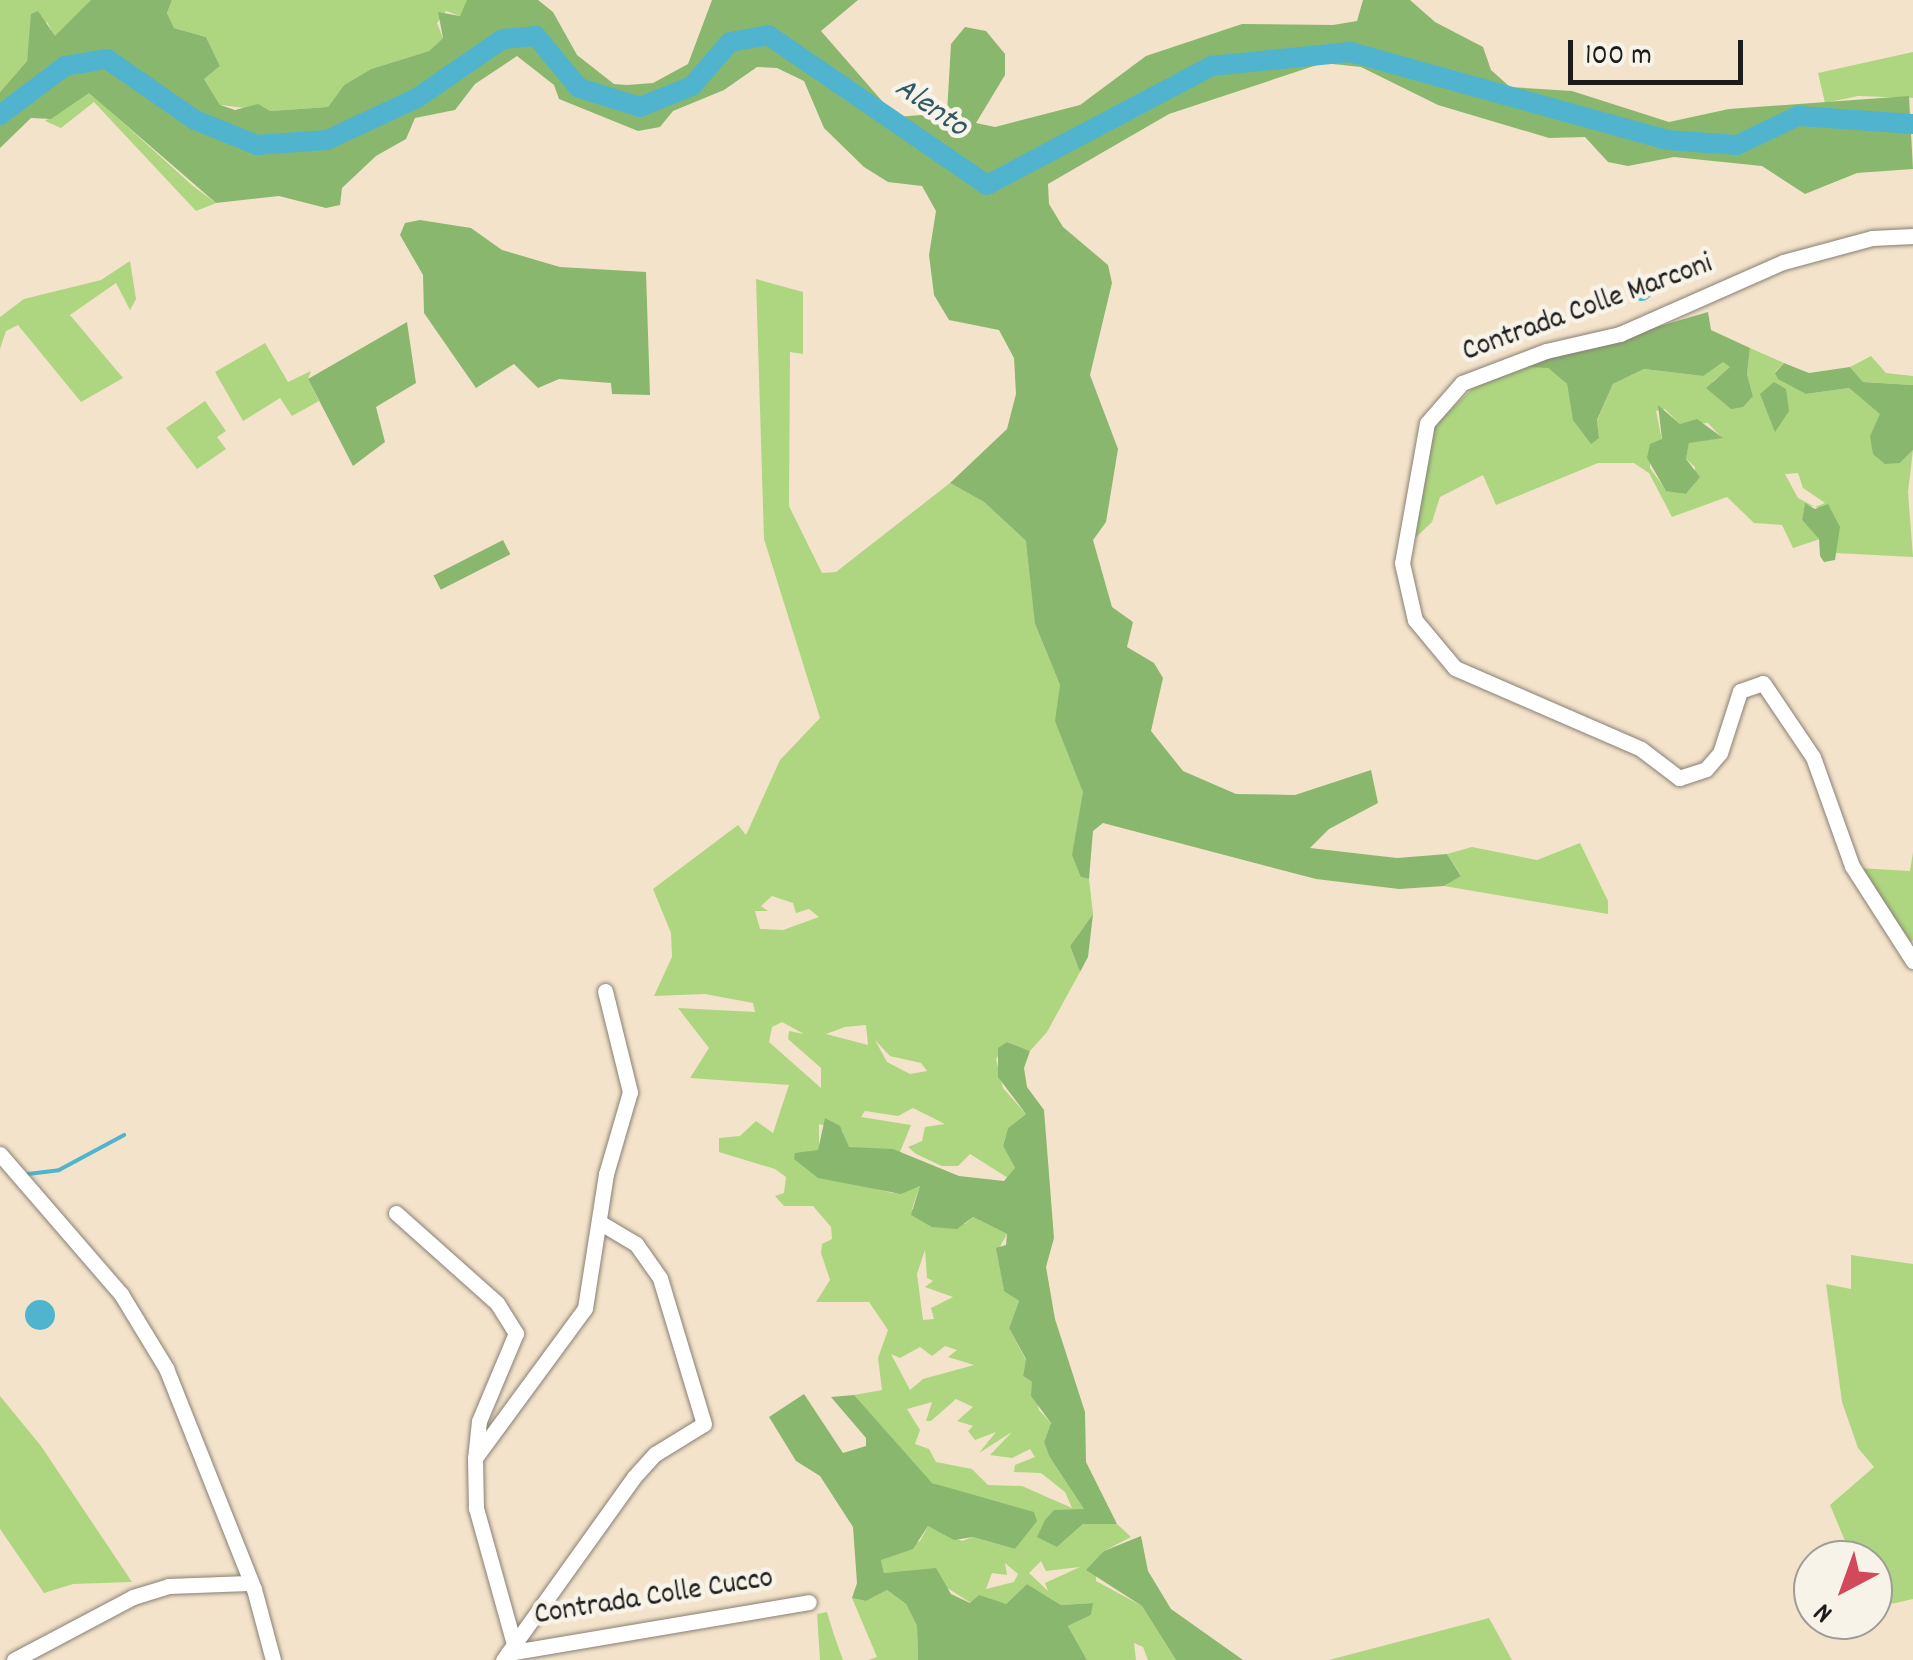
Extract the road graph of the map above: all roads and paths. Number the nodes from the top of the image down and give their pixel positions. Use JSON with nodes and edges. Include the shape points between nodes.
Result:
{"nodes":[{"id":1,"x":1913,"y":236,"type":"edge"},
{"id":2,"x":1913,"y":961,"type":"edge"},
{"id":3,"x":605,"y":992,"type":"dead end"},
{"id":4,"x":0,"y":1154,"type":"edge"},
{"id":5,"x":396,"y":1212,"type":"dead end"},
{"id":6,"x":598,"y":1222,"type":"junction"},
{"id":7,"x":475,"y":1458,"type":"junction"},
{"id":8,"x":250,"y":1583,"type":"junction"},
{"id":9,"x":809,"y":1602,"type":"dead end"},
{"id":10,"x":508,"y":1652,"type":"edge"},
{"id":11,"x":14,"y":1660,"type":"edge"},
{"id":12,"x":273,"y":1660,"type":"edge"}],
"edges":[{"from":1,"to":2,"type":"street","name":"Contrada Colle Marconi","via":[[1872,238],[1784,262],[1620,334],[1546,351],[1462,383],[1427,423],[1402,563],[1416,620],[1454,668],[1641,750],[1680,778],[1690,779],[1712,761],[1740,691],[1762,683],[1813,757],[1852,866]]},
{"from":3,"to":6,"type":"street","via":[[630,1092]]},
{"from":4,"to":8,"type":"street","via":[[140,1320],[166,1368]]},
{"from":5,"to":7,"type":"street","name":"Contrada Colle Cucco","via":[[512,1320],[512,1349],[479,1421]]},
{"from":6,"to":7,"type":"street","via":[[586,1308],[575,1330]]},
{"from":6,"to":10,"type":"street","name":"Contrada Colle Cucco","via":[[636,1244],[660,1278],[704,1424],[656,1454],[634,1477]]},
{"from":7,"to":10,"type":"street","name":"Contrada Colle Cucco","via":[[476,1508]]},
{"from":8,"to":11,"type":"street","via":[[168,1586],[133,1597]]},
{"from":8,"to":12,"type":"street"},
{"from":9,"to":10,"type":"street","name":"Contrada Colle Cucco"}]}
